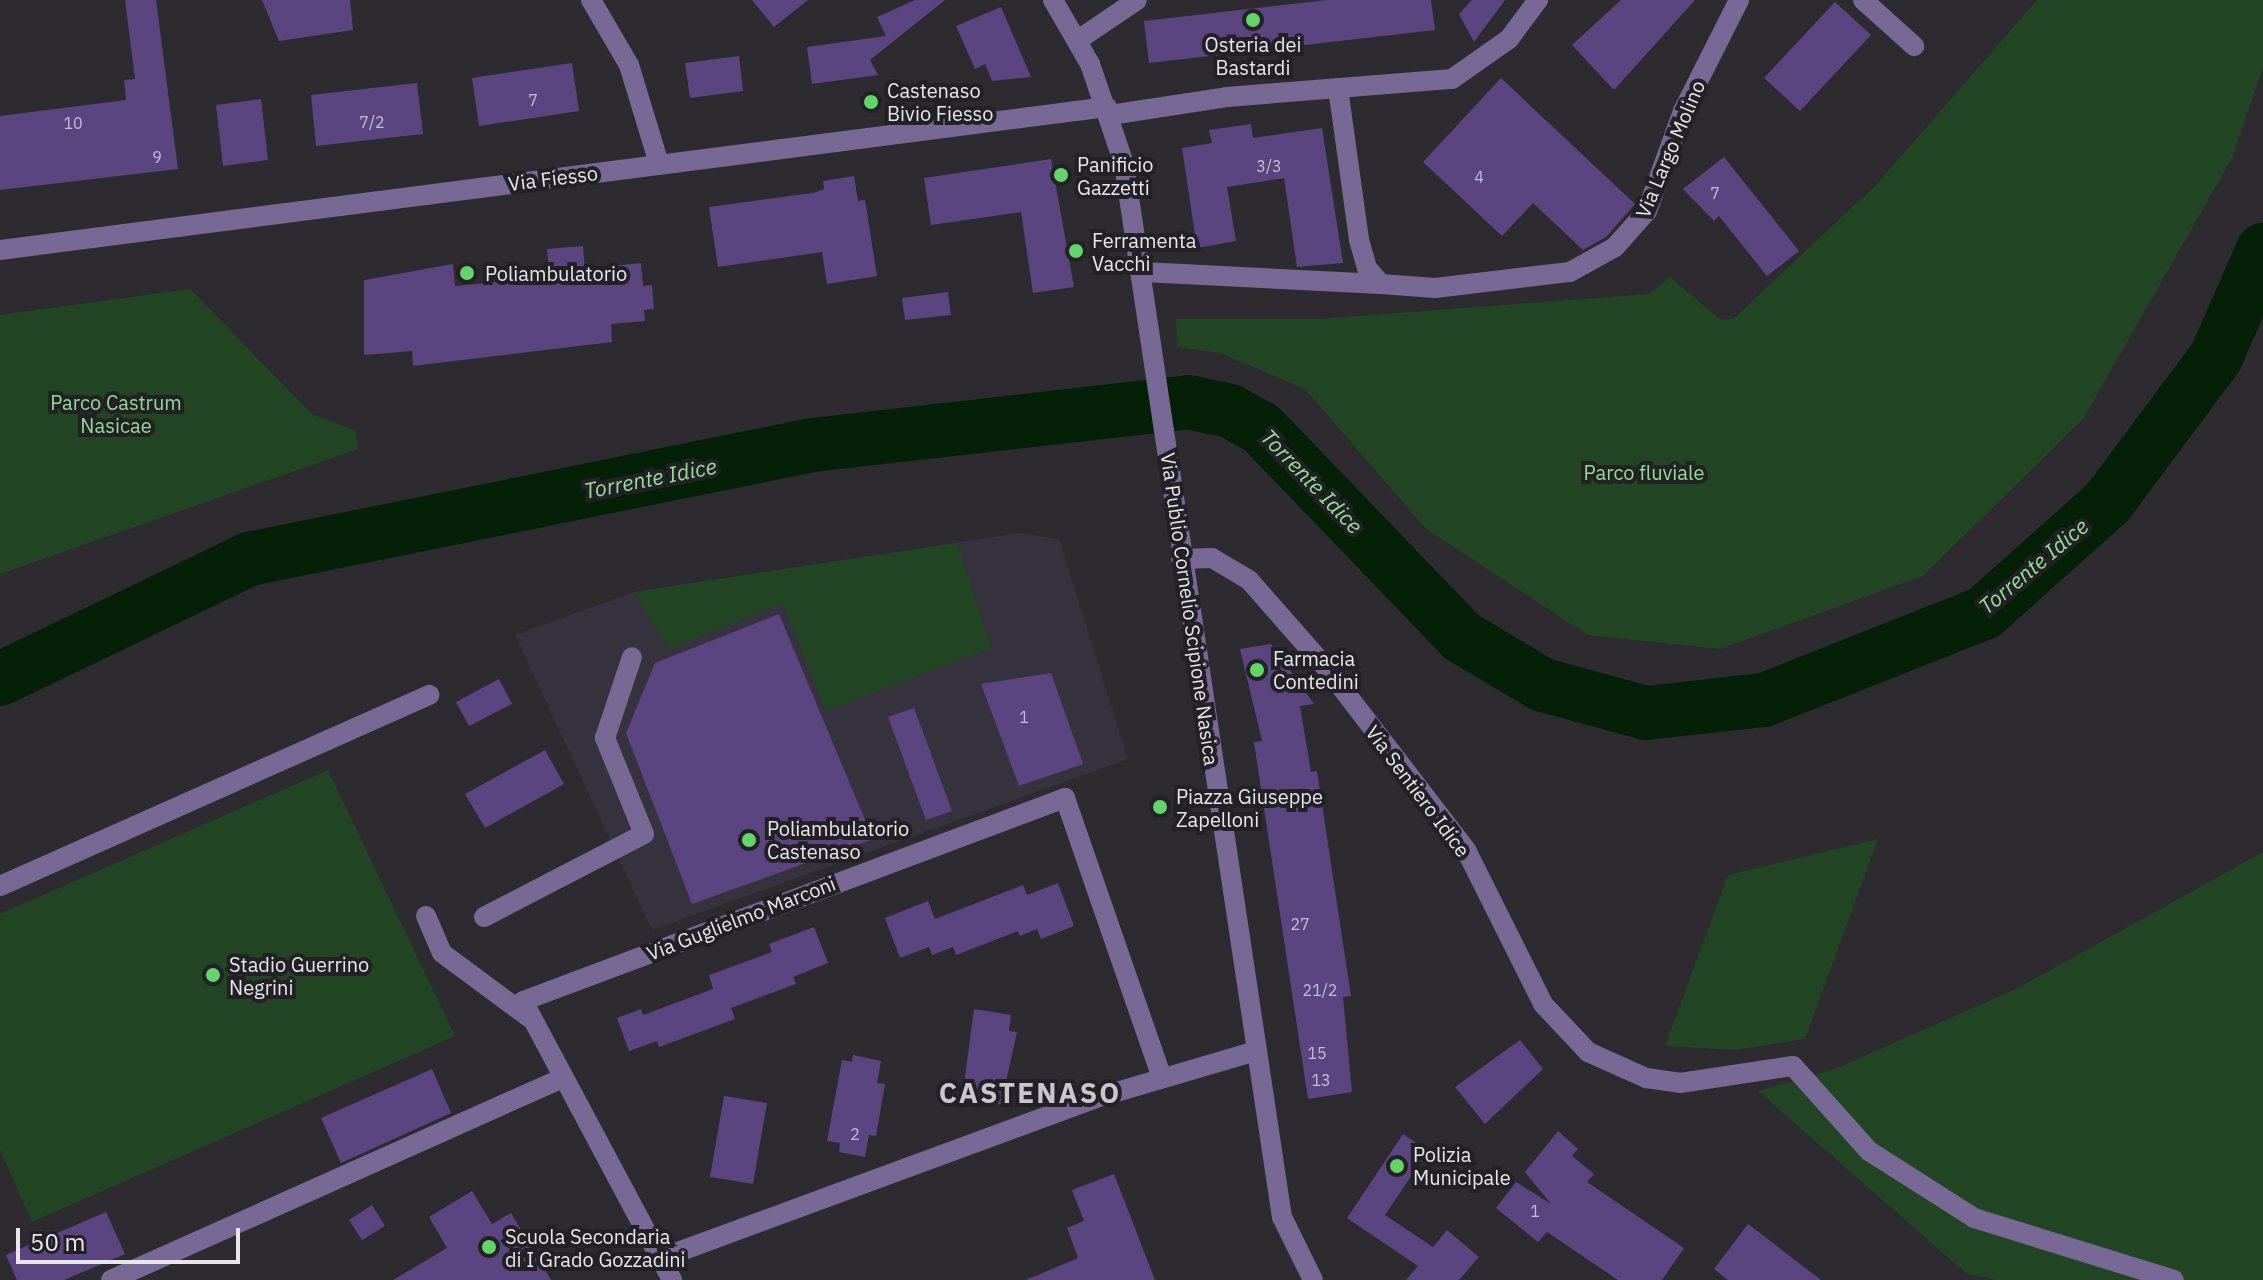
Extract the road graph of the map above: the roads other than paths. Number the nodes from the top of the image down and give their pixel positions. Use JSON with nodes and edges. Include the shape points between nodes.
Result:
{"nodes":[{"id":1,"x":591,"y":0,"type":"edge"},
{"id":2,"x":1053,"y":0,"type":"edge"},
{"id":3,"x":1137,"y":0,"type":"edge"},
{"id":4,"x":1538,"y":0,"type":"edge"},
{"id":5,"x":1740,"y":0,"type":"edge"},
{"id":6,"x":1863,"y":0,"type":"edge"},
{"id":7,"x":1078,"y":40,"type":"junction"},
{"id":8,"x":1914,"y":46,"type":"dead end"},
{"id":9,"x":1338,"y":88,"type":"junction"},
{"id":10,"x":1108,"y":111,"type":"junction"},
{"id":11,"x":659,"y":164,"type":"junction"},
{"id":12,"x":0,"y":250,"type":"edge"},
{"id":13,"x":1144,"y":278,"type":"junction"},
{"id":14,"x":1381,"y":284,"type":"junction"},
{"id":15,"x":1181,"y":559,"type":"junction"},
{"id":16,"x":632,"y":657,"type":"dead end"},
{"id":17,"x":429,"y":695,"type":"dead end"},
{"id":18,"x":0,"y":886,"type":"edge"},
{"id":19,"x":426,"y":916,"type":"dead end"},
{"id":20,"x":484,"y":917,"type":"dead end"},
{"id":21,"x":533,"y":1021,"type":"junction"},
{"id":22,"x":1256,"y":1051,"type":"junction"},
{"id":23,"x":1161,"y":1076,"type":"junction"},
{"id":24,"x":562,"y":1078,"type":"junction"},
{"id":25,"x":659,"y":1259,"type":"junction"},
{"id":26,"x":1307,"y":1278,"type":"edge"},
{"id":27,"x":111,"y":1280,"type":"edge"},
{"id":28,"x":672,"y":1280,"type":"edge"},
{"id":29,"x":2174,"y":1280,"type":"edge"}],
"edges":[{"from":1,"to":11,"type":"street","via":[[629,65]]},
{"from":2,"to":7,"type":"street","name":"Via Publio Cornelio Scipione Nasica"},
{"from":3,"to":7,"type":"street"},
{"from":4,"to":9,"type":"street","via":[[1509,39],[1452,79]]},
{"from":5,"to":14,"type":"street","name":"Via Largo Molino","via":[[1683,111],[1647,211],[1615,247],[1570,272],[1435,288]]},
{"from":6,"to":8,"type":"street"},
{"from":7,"to":10,"type":"street","name":"Via Publio Cornelio Scipione Nasica"},
{"from":9,"to":10,"type":"street"},
{"from":9,"to":14,"type":"street","via":[[1359,240],[1367,268]]},
{"from":10,"to":11,"type":"street","name":"Via Fiesso"},
{"from":10,"to":13,"type":"street","name":"Via Publio Cornelio Scipione Nasica"},
{"from":11,"to":12,"type":"street","name":"Via Fiesso"},
{"from":13,"to":14,"type":"street","name":"Via Largo Molino"},
{"from":13,"to":15,"type":"street","name":"Via Publio Cornelio Scipione Nasica"},
{"from":15,"to":22,"type":"street","name":"Via Publio Cornelio Scipione Nasica"},
{"from":15,"to":29,"type":"street","name":"Via Sentiero Idice","via":[[1212,558],[1249,580],[1328,670],[1466,850],[1543,1004],[1588,1052],[1646,1078],[1705,1082],[1793,1066],[1869,1151],[1974,1218]]},
{"from":16,"to":20,"type":"street","via":[[605,738],[644,834]]},
{"from":17,"to":18,"type":"street"},
{"from":19,"to":21,"type":"street","name":"Via Guglielmo Marconi","via":[[442,953]]},
{"from":21,"to":23,"type":"street","name":"Via Guglielmo Marconi","via":[[523,1001],[1065,798]]},
{"from":21,"to":24,"type":"street","name":"Via Guglielmo Marconi"},
{"from":22,"to":23,"type":"street"},
{"from":22,"to":26,"type":"street","name":"Via Publio Cornelio Scipione Nasica","via":[[1282,1217]]},
{"from":23,"to":25,"type":"street"},
{"from":24,"to":25,"type":"street","name":"Via Guglielmo Marconi"},
{"from":24,"to":27,"type":"street"},
{"from":25,"to":28,"type":"street","name":"Via Guglielmo Marconi"}]}
